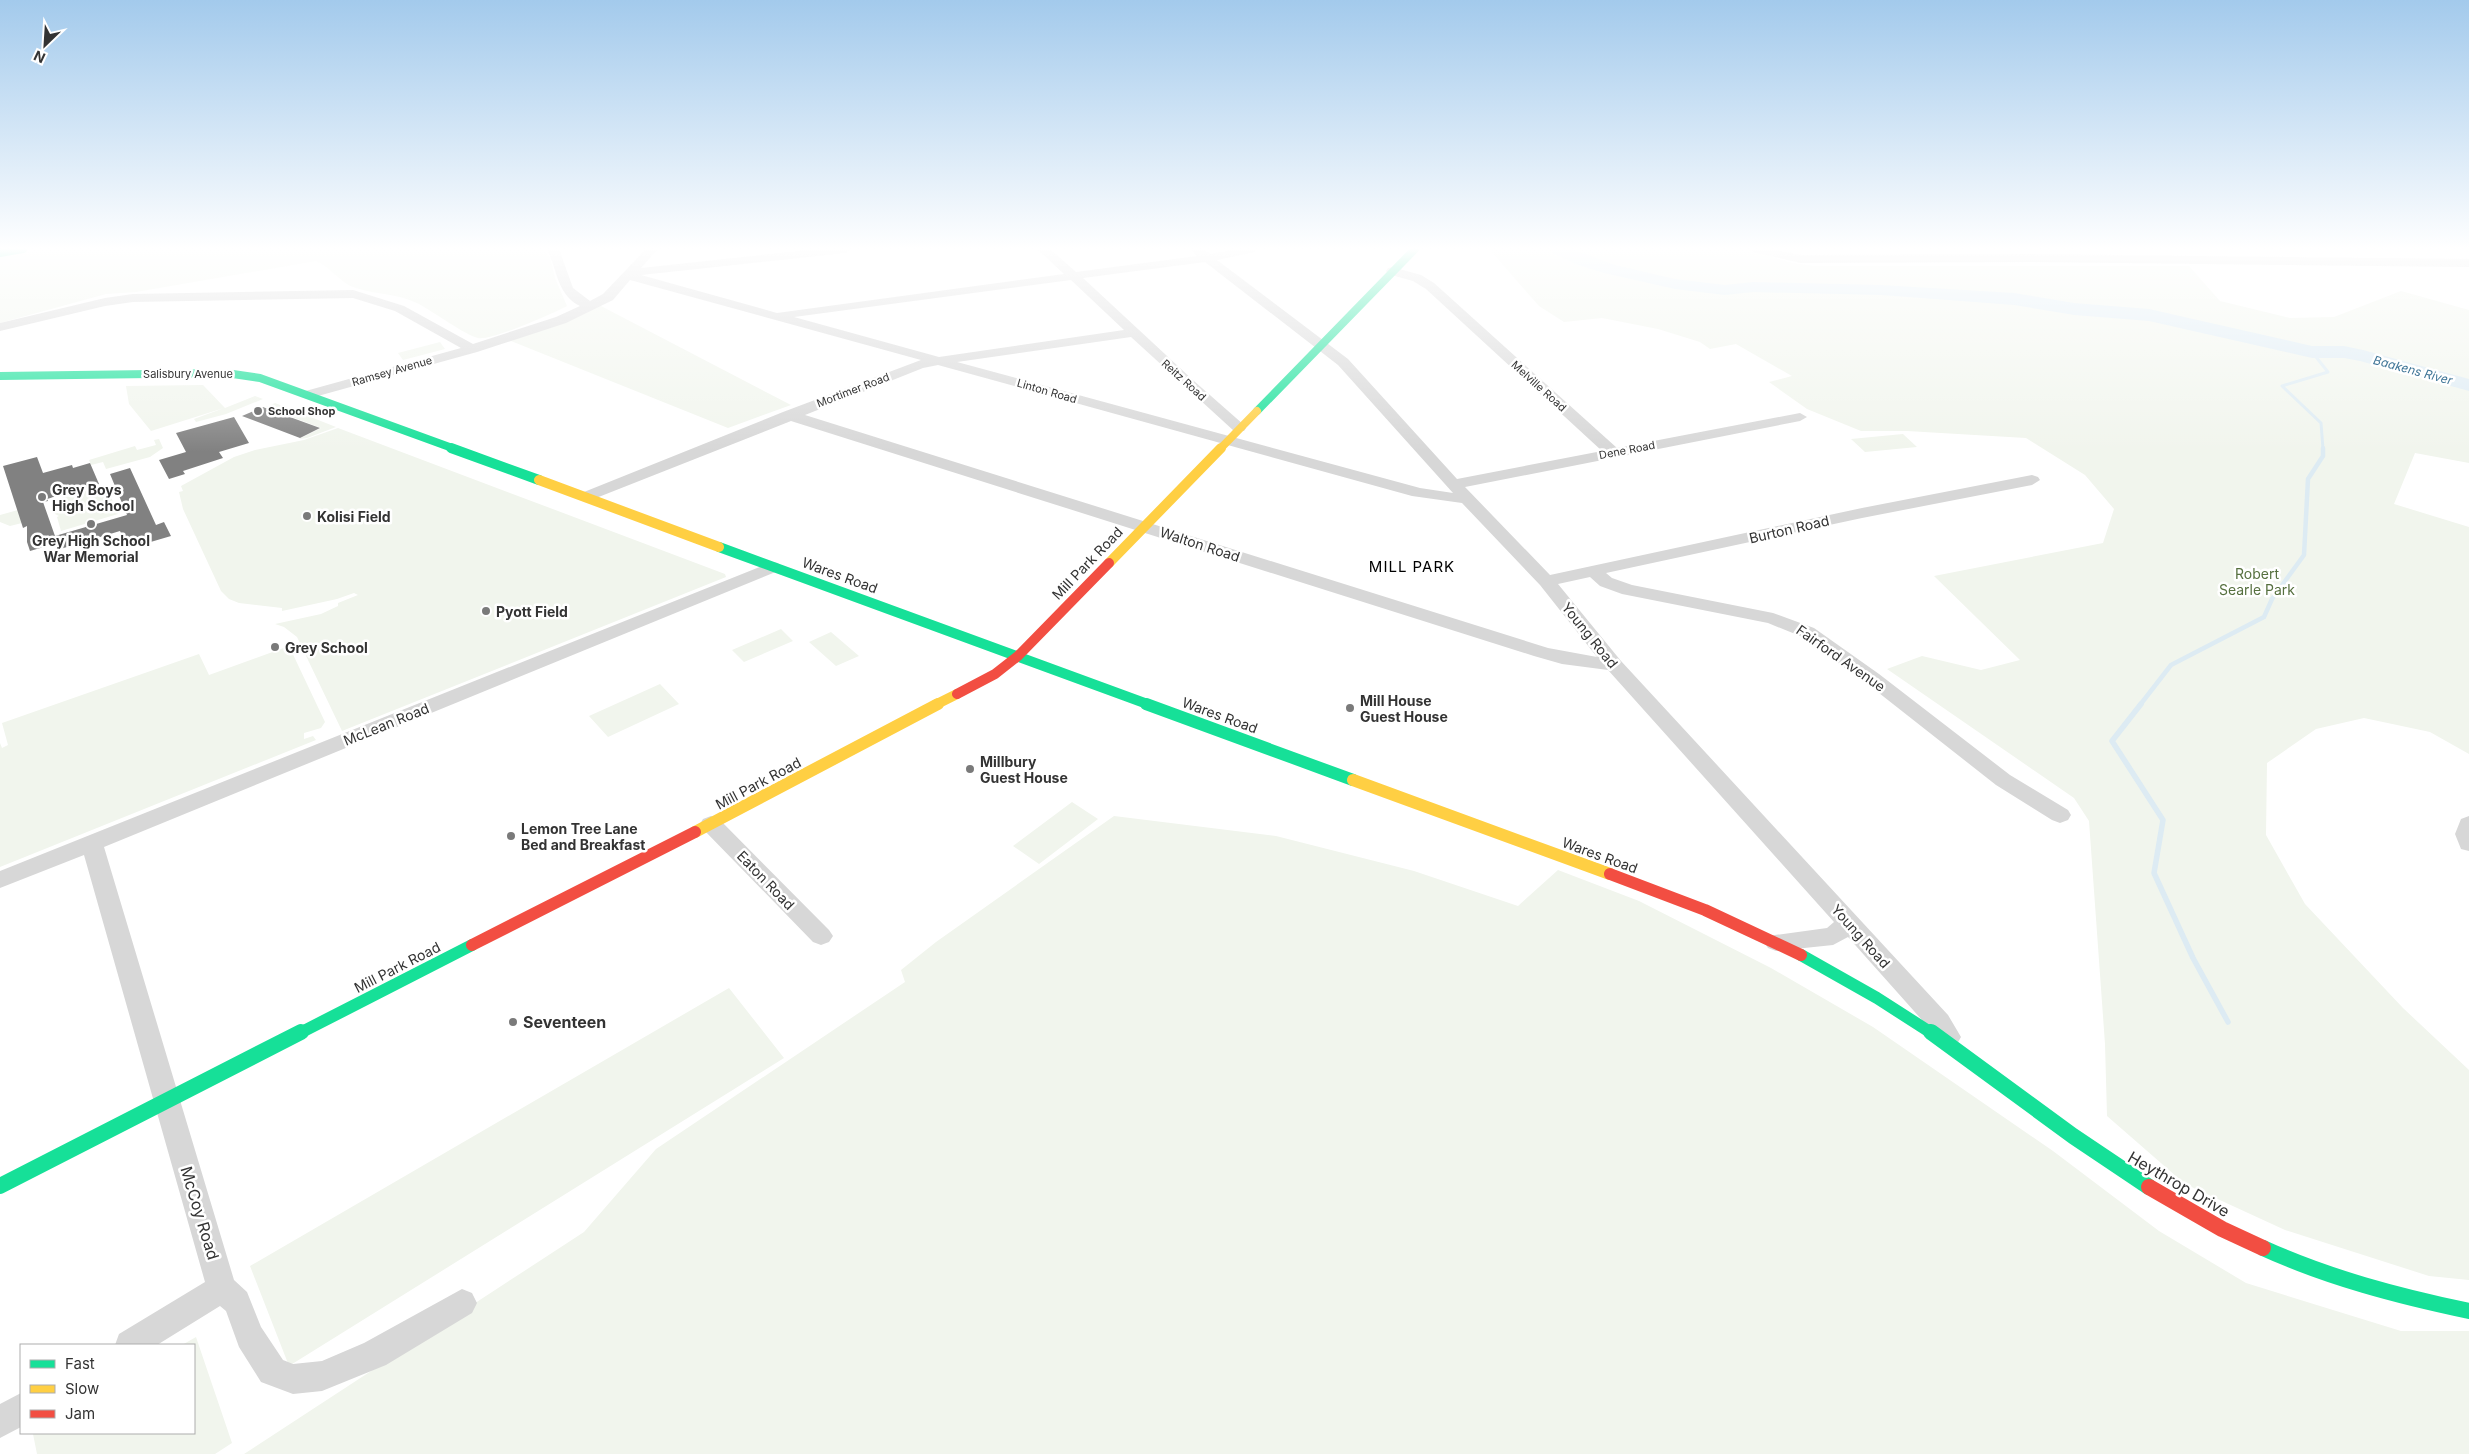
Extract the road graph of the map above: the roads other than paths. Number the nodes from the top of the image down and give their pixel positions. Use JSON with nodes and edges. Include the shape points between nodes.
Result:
{"nodes":[{"id":1,"x":42,"y":317,"type":"edge"},
{"id":2,"x":415,"y":317,"type":"edge"},
{"id":3,"x":568,"y":317,"type":"edge"},
{"id":4,"x":781,"y":317,"type":"edge"},
{"id":5,"x":1117,"y":317,"type":"edge"},
{"id":6,"x":1283,"y":317,"type":"edge"},
{"id":7,"x":1347,"y":317,"type":"edge"},
{"id":8,"x":1464,"y":317,"type":"edge"},
{"id":9,"x":0,"y":327,"type":"edge"},
{"id":10,"x":1134,"y":333,"type":"junction"},
{"id":11,"x":1319,"y":345,"type":"junction"},
{"id":12,"x":472,"y":349,"type":"junction"},
{"id":13,"x":936,"y":360,"type":"junction"},
{"id":14,"x":0,"y":376,"type":"edge"},
{"id":15,"x":307,"y":395,"type":"junction"},
{"id":16,"x":788,"y":415,"type":"junction"},
{"id":17,"x":1800,"y":417,"type":"dead end"},
{"id":18,"x":1239,"y":428,"type":"junction"},
{"id":19,"x":1227,"y":441,"type":"junction"},
{"id":20,"x":453,"y":449,"type":"joint"},
{"id":21,"x":1612,"y":452,"type":"junction"},
{"id":22,"x":2032,"y":480,"type":"dead end"},
{"id":23,"x":1454,"y":484,"type":"junction"},
{"id":24,"x":585,"y":497,"type":"junction"},
{"id":25,"x":1467,"y":499,"type":"junction"},
{"id":26,"x":1144,"y":526,"type":"junction"},
{"id":27,"x":772,"y":566,"type":"junction"},
{"id":28,"x":1592,"y":570,"type":"junction"},
{"id":29,"x":1546,"y":581,"type":"junction"},
{"id":30,"x":1018,"y":656,"type":"junction"},
{"id":31,"x":1614,"y":665,"type":"junction"},
{"id":32,"x":2060,"y":815,"type":"dead end"},
{"id":33,"x":711,"y":824,"type":"junction"},
{"id":34,"x":2469,"y":824,"type":"edge"},
{"id":35,"x":92,"y":843,"type":"junction"},
{"id":36,"x":2469,"y":843,"type":"edge"},
{"id":37,"x":0,"y":880,"type":"edge"},
{"id":38,"x":1850,"y":923,"type":"junction"},
{"id":39,"x":821,"y":936,"type":"dead end"},
{"id":40,"x":1776,"y":942,"type":"junction"},
{"id":41,"x":1956,"y":1050,"type":"junction"},
{"id":42,"x":167,"y":1102,"type":"junction"},
{"id":43,"x":0,"y":1186,"type":"edge"},
{"id":44,"x":222,"y":1288,"type":"junction"},
{"id":45,"x":462,"y":1303,"type":"dead end"},
{"id":46,"x":2469,"y":1311,"type":"edge"},
{"id":47,"x":132,"y":1344,"type":"edge"},
{"id":48,"x":20,"y":1410,"type":"edge"},
{"id":49,"x":0,"y":1422,"type":"edge"}],
"edges":[{"from":1,"to":9,"type":"street"},
{"from":2,"to":12,"type":"street"},
{"from":3,"to":12,"type":"street","name":"Ramsey Avenue"},
{"from":4,"to":13,"type":"street","name":"Linton Road"},
{"from":5,"to":10,"type":"street","name":"Reitz Road"},
{"from":6,"to":11,"type":"street","name":"Young Road"},
{"from":7,"to":11,"type":"street","name":"Mill Park Road"},
{"from":8,"to":21,"type":"street","name":"Melville Road"},
{"from":10,"to":13,"type":"street","name":"Mortimer Road"},
{"from":10,"to":18,"type":"street","name":"Reitz Road"},
{"from":11,"to":18,"type":"street","name":"Mill Park Road"},
{"from":11,"to":23,"type":"street","name":"Young Road","via":[[1342,362]]},
{"from":12,"to":15,"type":"street","name":"Ramsey Avenue"},
{"from":13,"to":16,"type":"street","name":"Mortimer Road"},
{"from":13,"to":19,"type":"street","name":"Linton Road"},
{"from":14,"to":15,"type":"street","name":"Salisbury Avenue","via":[[233,373],[260,378]]},
{"from":15,"to":20,"type":"street","name":"Salisbury Avenue"},
{"from":16,"to":24,"type":"street","name":"Mortimer Road"},
{"from":16,"to":26,"type":"street","name":"Walton Road"},
{"from":17,"to":21,"type":"street","name":"Dene Road"},
{"from":18,"to":19,"type":"street","name":"Mill Park Road"},
{"from":19,"to":25,"type":"street","name":"Linton Road","via":[[1418,493]]},
{"from":19,"to":26,"type":"street","name":"Mill Park Road"},
{"from":20,"to":24,"type":"street","name":"Wares Road"},
{"from":21,"to":23,"type":"street","name":"Dene Road"},
{"from":22,"to":28,"type":"street","name":"Burton Road","via":[[1862,512]]},
{"from":23,"to":25,"type":"street","name":"Young Road"},
{"from":24,"to":27,"type":"street","name":"Wares Road"},
{"from":25,"to":29,"type":"street","name":"Young Road"},
{"from":26,"to":30,"type":"street","name":"Mill Park Road"},
{"from":26,"to":31,"type":"street","name":"Walton Road","via":[[1541,652]]},
{"from":27,"to":30,"type":"street","name":"Wares Road"},
{"from":27,"to":35,"type":"street","name":"McLean Road"},
{"from":28,"to":29,"type":"street","name":"Burton Road"},
{"from":28,"to":32,"type":"street","name":"Fairford Avenue","via":[[1606,582],[1628,590],[1796,625],[1872,678],[2003,780]]},
{"from":29,"to":31,"type":"street","name":"Young Road"},
{"from":30,"to":33,"type":"street","name":"Mill Park Road","via":[[983,682]]},
{"from":30,"to":40,"type":"street","name":"Wares Road","via":[[1675,898]]},
{"from":31,"to":38,"type":"street","name":"Young Road"},
{"from":33,"to":39,"type":"street","name":"Eaton Road"},
{"from":33,"to":42,"type":"street","name":"Mill Park Road"},
{"from":34,"to":36,"type":"street","via":[[2466,834]]},
{"from":35,"to":37,"type":"street","name":"McLean Road"},
{"from":35,"to":42,"type":"street","name":"McCoy Road"},
{"from":38,"to":40,"type":"street","via":[[1833,936]]},
{"from":38,"to":41,"type":"street","name":"Young Road","via":[[1939,1022]]},
{"from":40,"to":41,"type":"street","name":"Wares Road","via":[[1864,989]]},
{"from":41,"to":46,"type":"street","name":"Heythrop Drive","via":[[2089,1148],[2197,1217],[2360,1286]]},
{"from":42,"to":43,"type":"street","name":"Mill Park Road"},
{"from":42,"to":44,"type":"street","name":"McCoy Road"},
{"from":44,"to":45,"type":"street","name":"McCoy Road","via":[[236,1302],[250,1336],[272,1370],[293,1379],[322,1376],[375,1354]]},
{"from":44,"to":47,"type":"street"},
{"from":48,"to":49,"type":"street"}]}
